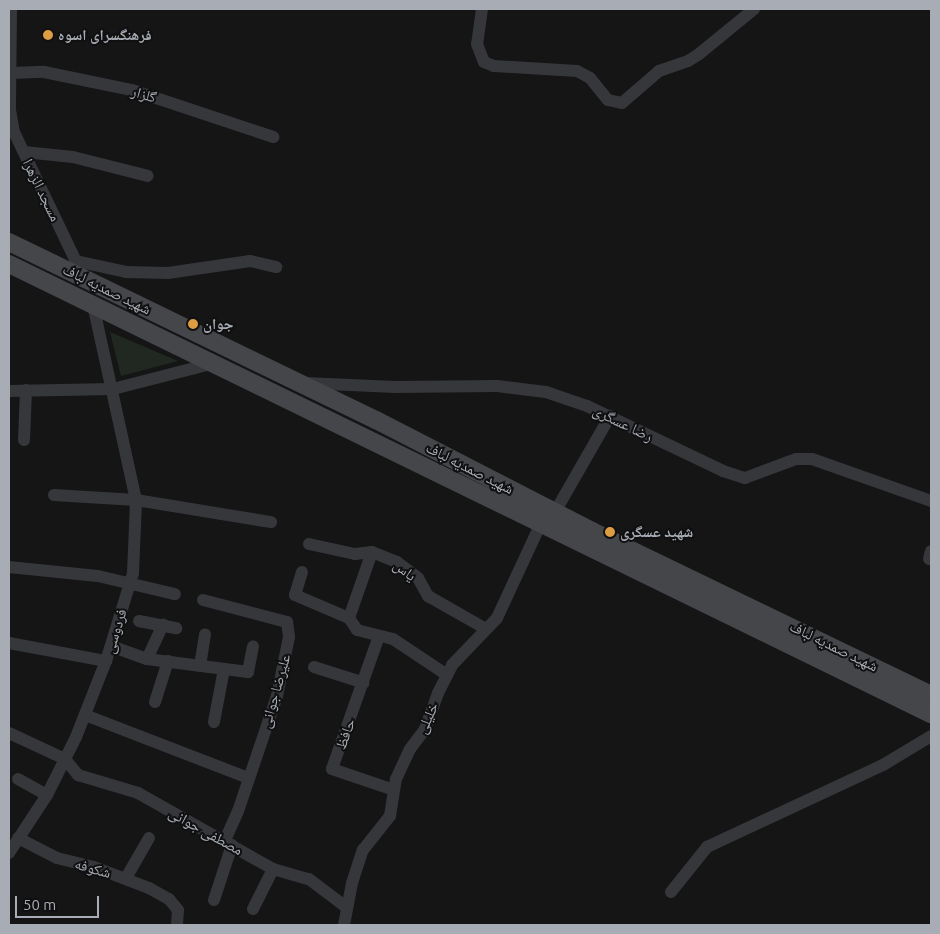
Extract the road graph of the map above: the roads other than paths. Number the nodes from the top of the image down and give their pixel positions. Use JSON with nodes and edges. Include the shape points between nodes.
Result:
{"nodes":[{"id":1,"x":11,"y":9,"type":"edge"},
{"id":2,"x":482,"y":9,"type":"edge"},
{"id":3,"x":754,"y":9,"type":"edge"},
{"id":4,"x":10,"y":32,"type":"edge"},
{"id":5,"x":10,"y":73,"type":"junction"},
{"id":6,"x":273,"y":137,"type":"dead end"},
{"id":7,"x":24,"y":152,"type":"junction"},
{"id":8,"x":148,"y":176,"type":"dead end"},
{"id":9,"x":9,"y":242,"type":"edge"},
{"id":10,"x":76,"y":261,"type":"junction"},
{"id":11,"x":9,"y":264,"type":"edge"},
{"id":12,"x":276,"y":267,"type":"dead end"},
{"id":13,"x":84,"y":278,"type":"junction"},
{"id":14,"x":93,"y":305,"type":"junction"},
{"id":15,"x":214,"y":363,"type":"junction"},
{"id":16,"x":299,"y":382,"type":"junction"},
{"id":17,"x":113,"y":389,"type":"junction"},
{"id":18,"x":26,"y":390,"type":"junction"},
{"id":19,"x":9,"y":392,"type":"edge"},
{"id":20,"x":610,"y":416,"type":"junction"},
{"id":21,"x":409,"y":437,"type":"junction"},
{"id":22,"x":24,"y":440,"type":"dead end"},
{"id":23,"x":400,"y":454,"type":"junction"},
{"id":24,"x":54,"y":495,"type":"dead end"},
{"id":25,"x":136,"y":500,"type":"junction"},
{"id":26,"x":931,"y":501,"type":"edge"},
{"id":27,"x":555,"y":512,"type":"junction"},
{"id":28,"x":271,"y":522,"type":"dead end"},
{"id":29,"x":541,"y":523,"type":"junction"},
{"id":30,"x":309,"y":544,"type":"dead end"},
{"id":31,"x":372,"y":552,"type":"junction"},
{"id":32,"x":9,"y":568,"type":"edge"},
{"id":33,"x":302,"y":572,"type":"dead end"},
{"id":34,"x":130,"y":581,"type":"junction"},
{"id":35,"x":175,"y":594,"type":"dead end"},
{"id":36,"x":203,"y":600,"type":"dead end"},
{"id":37,"x":349,"y":618,"type":"junction"},
{"id":38,"x":140,"y":621,"type":"dead end"},
{"id":39,"x":486,"y":629,"type":"junction"},
{"id":40,"x":205,"y":634,"type":"dead end"},
{"id":41,"x":379,"y":636,"type":"junction"},
{"id":42,"x":9,"y":643,"type":"edge"},
{"id":43,"x":111,"y":646,"type":"junction"},
{"id":44,"x":253,"y":646,"type":"dead end"},
{"id":45,"x":147,"y":659,"type":"junction"},
{"id":46,"x":106,"y":661,"type":"junction"},
{"id":47,"x":168,"y":661,"type":"junction"},
{"id":48,"x":200,"y":666,"type":"junction"},
{"id":49,"x":314,"y":667,"type":"dead end"},
{"id":50,"x":224,"y":669,"type":"junction"},
{"id":51,"x":447,"y":675,"type":"junction"},
{"id":52,"x":364,"y":684,"type":"junction"},
{"id":53,"x":931,"y":695,"type":"edge"},
{"id":54,"x":155,"y":702,"type":"dead end"},
{"id":55,"x":931,"y":714,"type":"edge"},
{"id":56,"x":85,"y":715,"type":"junction"},
{"id":57,"x":214,"y":722,"type":"dead end"},
{"id":58,"x":9,"y":733,"type":"edge"},
{"id":59,"x":931,"y":736,"type":"edge"},
{"id":60,"x":65,"y":758,"type":"junction"},
{"id":61,"x":248,"y":778,"type":"junction"},
{"id":62,"x":18,"y":779,"type":"dead end"},
{"id":63,"x":394,"y":790,"type":"junction"},
{"id":64,"x":47,"y":795,"type":"junction"},
{"id":65,"x":148,"y":838,"type":"dead end"},
{"id":66,"x":229,"y":842,"type":"junction"},
{"id":67,"x":12,"y":846,"type":"edge"},
{"id":68,"x":272,"y":869,"type":"junction"},
{"id":69,"x":126,"y":878,"type":"junction"},
{"id":70,"x":671,"y":892,"type":"dead end"},
{"id":71,"x":214,"y":900,"type":"dead end"},
{"id":72,"x":346,"y":907,"type":"junction"},
{"id":73,"x":253,"y":909,"type":"dead end"},
{"id":74,"x":177,"y":925,"type":"edge"},
{"id":75,"x":344,"y":925,"type":"edge"}],
"edges":[{"from":1,"to":4,"type":"street","name":"مسجد الزهرا"},
{"from":2,"to":3,"type":"street","via":[[477,44],[484,62],[494,66],[577,71],[590,78],[608,100],[622,103],[659,71],[699,54]]},
{"from":4,"to":5,"type":"street","name":"مسجد الزهرا"},
{"from":5,"to":6,"type":"street","name":"گلزار","via":[[44,72],[132,90]]},
{"from":5,"to":7,"type":"street","name":"مسجد الزهرا","via":[[14,132]]},
{"from":7,"to":8,"type":"street","via":[[73,157]]},
{"from":7,"to":10,"type":"street","name":"مسجد الزهرا"},
{"from":9,"to":13,"type":"main road","name":"شهید صمدیه لباف"},
{"from":10,"to":12,"type":"street","via":[[126,272],[160,273],[250,260]]},
{"from":10,"to":13,"type":"street","name":"مسجد الزهرا"},
{"from":11,"to":14,"type":"main road","name":"شهید صمدیه لباف"},
{"from":13,"to":16,"type":"main road","name":"شهید صمدیه لباف"},
{"from":14,"to":15,"type":"main road","name":"شهید صمدیه لباف"},
{"from":14,"to":17,"type":"street","name":"فردوسی"},
{"from":15,"to":17,"type":"street"},
{"from":15,"to":23,"type":"main road","name":"شهید صمدیه لباف"},
{"from":16,"to":20,"type":"street","name":"رضا عسگری","via":[[395,387],[497,386],[546,392]]},
{"from":16,"to":21,"type":"main road","name":"شهید صمدیه لباف"},
{"from":17,"to":18,"type":"street"},
{"from":17,"to":25,"type":"street","name":"فردوسی"},
{"from":18,"to":19,"type":"street"},
{"from":18,"to":22,"type":"street"},
{"from":20,"to":26,"type":"street","name":"رضا عسگری","via":[[723,471],[745,478],[796,459],[812,459]]},
{"from":20,"to":27,"type":"street"},
{"from":21,"to":23,"type":"main road"},
{"from":21,"to":27,"type":"main road","name":"شهید صمدیه لباف"},
{"from":23,"to":29,"type":"main road","name":"شهید صمدیه لباف"},
{"from":24,"to":25,"type":"street"},
{"from":25,"to":28,"type":"street"},
{"from":25,"to":34,"type":"street","name":"فردوسی"},
{"from":27,"to":53,"type":"main road","name":"شهید صمدیه لباف"},
{"from":29,"to":39,"type":"street","name":"خلیلی","via":[[497,618]]},
{"from":29,"to":55,"type":"main road","name":"شهید صمدیه لباف"},
{"from":30,"to":31,"type":"street","name":"یاس","via":[[355,554]]},
{"from":31,"to":37,"type":"street"},
{"from":31,"to":39,"type":"street","name":"یاس","via":[[397,562],[418,578],[428,596]]},
{"from":32,"to":34,"type":"street","via":[[50,569]]},
{"from":33,"to":37,"type":"street","via":[[295,595]]},
{"from":34,"to":35,"type":"street"},
{"from":34,"to":43,"type":"street","name":"فردوسی"},
{"from":36,"to":61,"type":"street","name":"علیرضا جوانی","via":[[287,622],[289,636],[285,666]]},
{"from":37,"to":41,"type":"street","via":[[357,630]]},
{"from":38,"to":45,"type":"street","via":[[170,626]]},
{"from":39,"to":51,"type":"street","name":"خلیلی"},
{"from":40,"to":48,"type":"street"},
{"from":41,"to":51,"type":"street","via":[[394,639]]},
{"from":41,"to":52,"type":"street","name":"حافظ"},
{"from":42,"to":46,"type":"street"},
{"from":43,"to":45,"type":"street"},
{"from":43,"to":46,"type":"street","name":"فردوسی"},
{"from":44,"to":50,"type":"street","via":[[248,672]]},
{"from":45,"to":47,"type":"street"},
{"from":46,"to":56,"type":"street","name":"فردوسی"},
{"from":47,"to":48,"type":"street"},
{"from":47,"to":54,"type":"street"},
{"from":48,"to":50,"type":"street"},
{"from":49,"to":52,"type":"street"},
{"from":50,"to":57,"type":"street"},
{"from":51,"to":63,"type":"street","name":"خلیلی","via":[[426,730],[410,749]]},
{"from":52,"to":63,"type":"street","name":"حافظ","via":[[332,769]]},
{"from":56,"to":60,"type":"street","name":"فردوسی"},
{"from":56,"to":61,"type":"street"},
{"from":58,"to":60,"type":"street"},
{"from":59,"to":70,"type":"street","via":[[884,765],[707,847]]},
{"from":60,"to":64,"type":"street","name":"فردوسی"},
{"from":60,"to":66,"type":"street","name":"مصطفی جوانی","via":[[78,775],[138,793]]},
{"from":61,"to":66,"type":"street","name":"علیرضا جوانی"},
{"from":62,"to":64,"type":"street"},
{"from":63,"to":72,"type":"street","name":"خلیلی","via":[[390,816],[363,850]]},
{"from":64,"to":67,"type":"street","name":"فردوسی"},
{"from":65,"to":69,"type":"street"},
{"from":66,"to":68,"type":"street","name":"مصطفی جوانی"},
{"from":66,"to":71,"type":"street","name":"علیرضا جوانی"},
{"from":67,"to":69,"type":"street","name":"شکوفه"},
{"from":68,"to":72,"type":"street","name":"مصطفی جوانی","via":[[309,879]]},
{"from":68,"to":73,"type":"street"},
{"from":69,"to":74,"type":"street","name":"شکوفه","via":[[169,899],[178,910]]},
{"from":72,"to":75,"type":"street","name":"خلیلی"}]}
